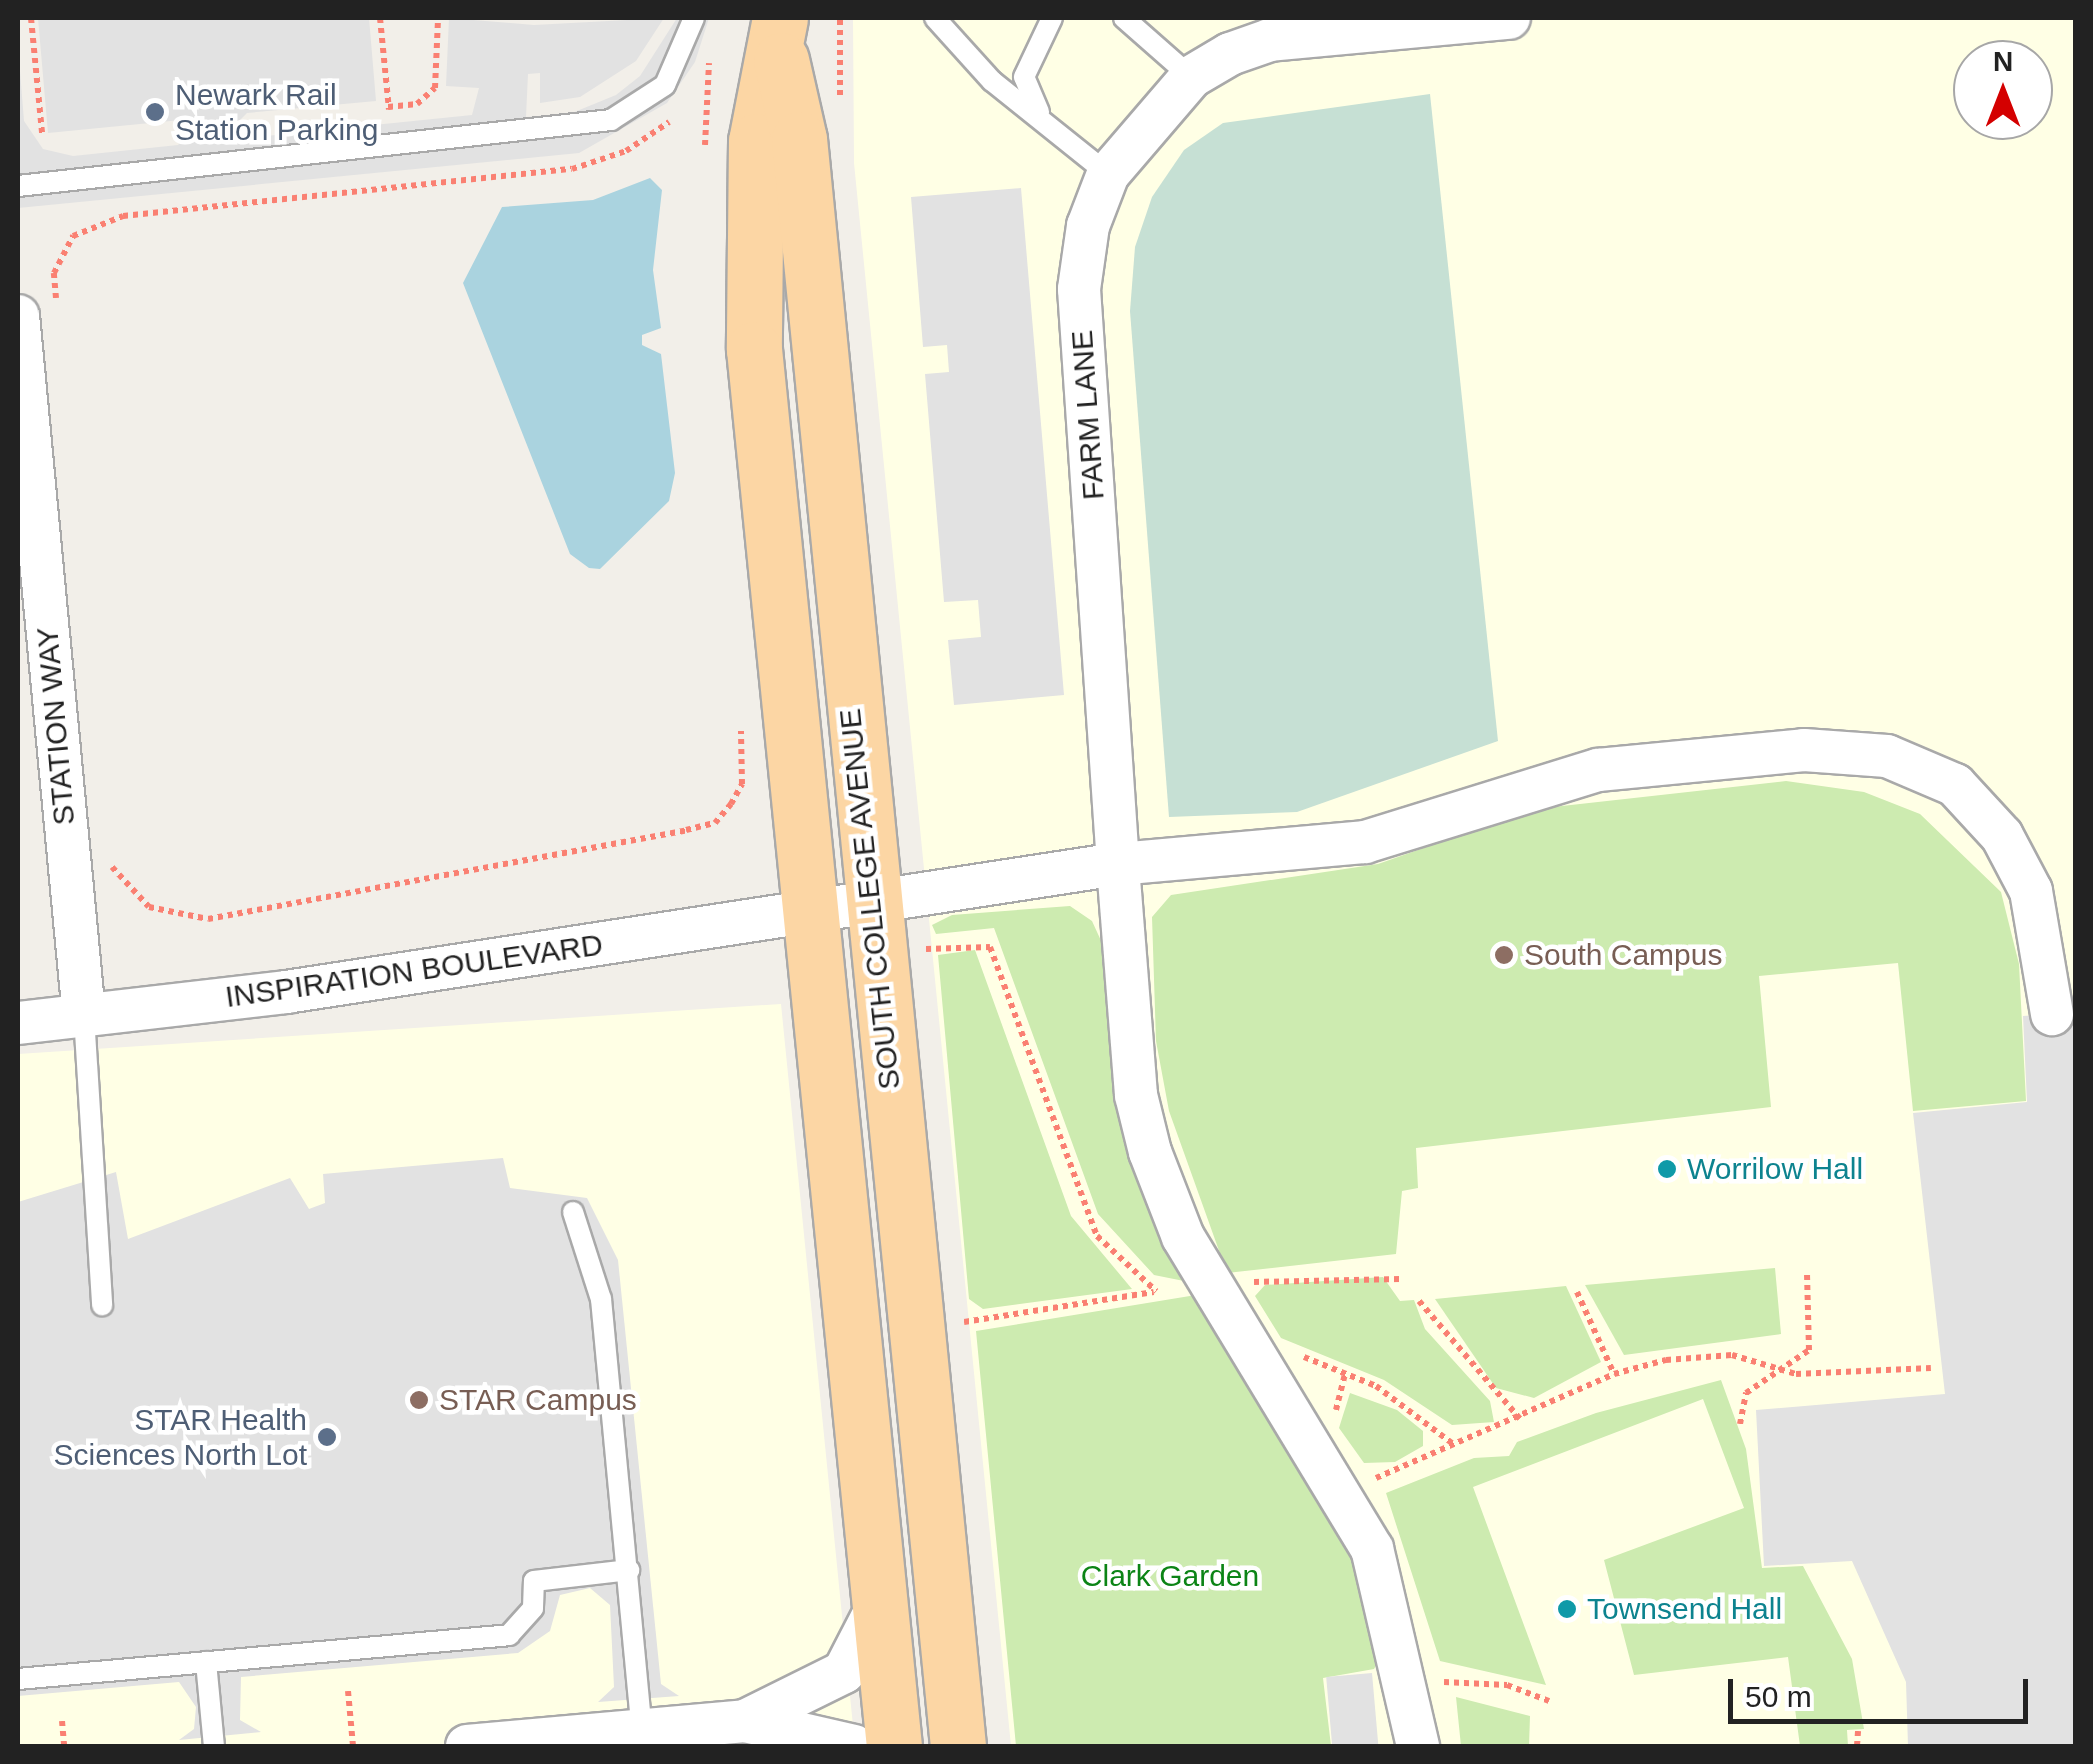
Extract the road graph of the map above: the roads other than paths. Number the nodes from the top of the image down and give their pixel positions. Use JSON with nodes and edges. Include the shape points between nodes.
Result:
{"nodes":[{"id":1,"x":694,"y":18,"type":"edge"},
{"id":2,"x":935,"y":18,"type":"edge"},
{"id":3,"x":1052,"y":18,"type":"edge"},
{"id":4,"x":1124,"y":18,"type":"edge"},
{"id":5,"x":1491,"y":19,"type":"edge"},
{"id":6,"x":780,"y":35,"type":"edge"},
{"id":7,"x":1191,"y":77,"type":"junction"},
{"id":8,"x":1040,"y":113,"type":"junction"},
{"id":9,"x":1108,"y":174,"type":"junction"},
{"id":10,"x":18,"y":186,"type":"edge"},
{"id":11,"x":37,"y":314,"type":"edge"},
{"id":12,"x":1118,"y":864,"type":"junction"},
{"id":13,"x":870,"y":897,"type":"junction"},
{"id":14,"x":809,"y":907,"type":"junction"},
{"id":15,"x":2052,"y":1014,"type":"dead end"},
{"id":16,"x":84,"y":1016,"type":"junction"},
{"id":17,"x":18,"y":1023,"type":"edge"},
{"id":18,"x":573,"y":1212,"type":"dead end"},
{"id":19,"x":102,"y":1305,"type":"dead end"},
{"id":20,"x":628,"y":1570,"type":"junction"},
{"id":21,"x":879,"y":1601,"type":"junction"},
{"id":22,"x":206,"y":1662,"type":"junction"},
{"id":23,"x":18,"y":1679,"type":"edge"},
{"id":24,"x":745,"y":1721,"type":"junction"},
{"id":25,"x":642,"y":1739,"type":"edge"},
{"id":26,"x":214,"y":1746,"type":"edge"},
{"id":27,"x":467,"y":1746,"type":"edge"},
{"id":28,"x":854,"y":1746,"type":"edge"},
{"id":29,"x":894,"y":1746,"type":"edge"},
{"id":30,"x":958,"y":1746,"type":"edge"},
{"id":31,"x":1418,"y":1746,"type":"edge"}],
"edges":[{"from":1,"to":10,"type":"lane","via":[[664,85],[611,120],[495,139]]},
{"from":2,"to":8,"type":"lane","via":[[992,81]]},
{"from":3,"to":8,"type":"lane","via":[[1024,77]]},
{"from":4,"to":7,"type":"lane"},
{"from":5,"to":7,"type":"street","name":"FARM LANE","via":[[1270,40]]},
{"from":6,"to":13,"type":"main road","name":"SOUTH COLLEGE AVENUE","via":[[799,138]]},
{"from":6,"to":14,"type":"main road","name":"SOUTH COLLEGE AVENUE","via":[[756,141],[754,348]]},
{"from":7,"to":9,"type":"street","name":"FARM LANE"},
{"from":8,"to":9,"type":"lane"},
{"from":9,"to":12,"type":"street","name":"FARM LANE","via":[[1088,226],[1080,289]]},
{"from":11,"to":16,"type":"street","name":"STATION WAY"},
{"from":12,"to":13,"type":"street"},
{"from":12,"to":15,"type":"street","via":[[1365,842],[1598,770],[1804,750],[1886,756],[1955,785],[2002,836],[2032,891]]},
{"from":12,"to":31,"type":"street","name":"FARM LANE","via":[[1136,1095],[1183,1237],[1231,1291],[1372,1549]]},
{"from":13,"to":14,"type":"street","name":"INSPIRATION BOULEVARD"},
{"from":13,"to":30,"type":"main road","name":"SOUTH COLLEGE AVENUE"},
{"from":14,"to":16,"type":"street","name":"INSPIRATION BOULEVARD"},
{"from":14,"to":21,"type":"main road","name":"SOUTH COLLEGE AVENUE"},
{"from":16,"to":17,"type":"street","name":"INSPIRATION BOULEVARD"},
{"from":16,"to":19,"type":"lane"},
{"from":18,"to":20,"type":"lane","via":[[602,1298]]},
{"from":20,"to":22,"type":"lane","via":[[534,1581],[532,1608],[509,1635]]},
{"from":20,"to":25,"type":"lane"},
{"from":21,"to":24,"type":"street","via":[[844,1672]]},
{"from":21,"to":29,"type":"main road","name":"SOUTH COLLEGE AVENUE"},
{"from":22,"to":23,"type":"lane"},
{"from":22,"to":26,"type":"lane"},
{"from":24,"to":25,"type":"street"},
{"from":24,"to":28,"type":"street"},
{"from":25,"to":27,"type":"street"}]}
